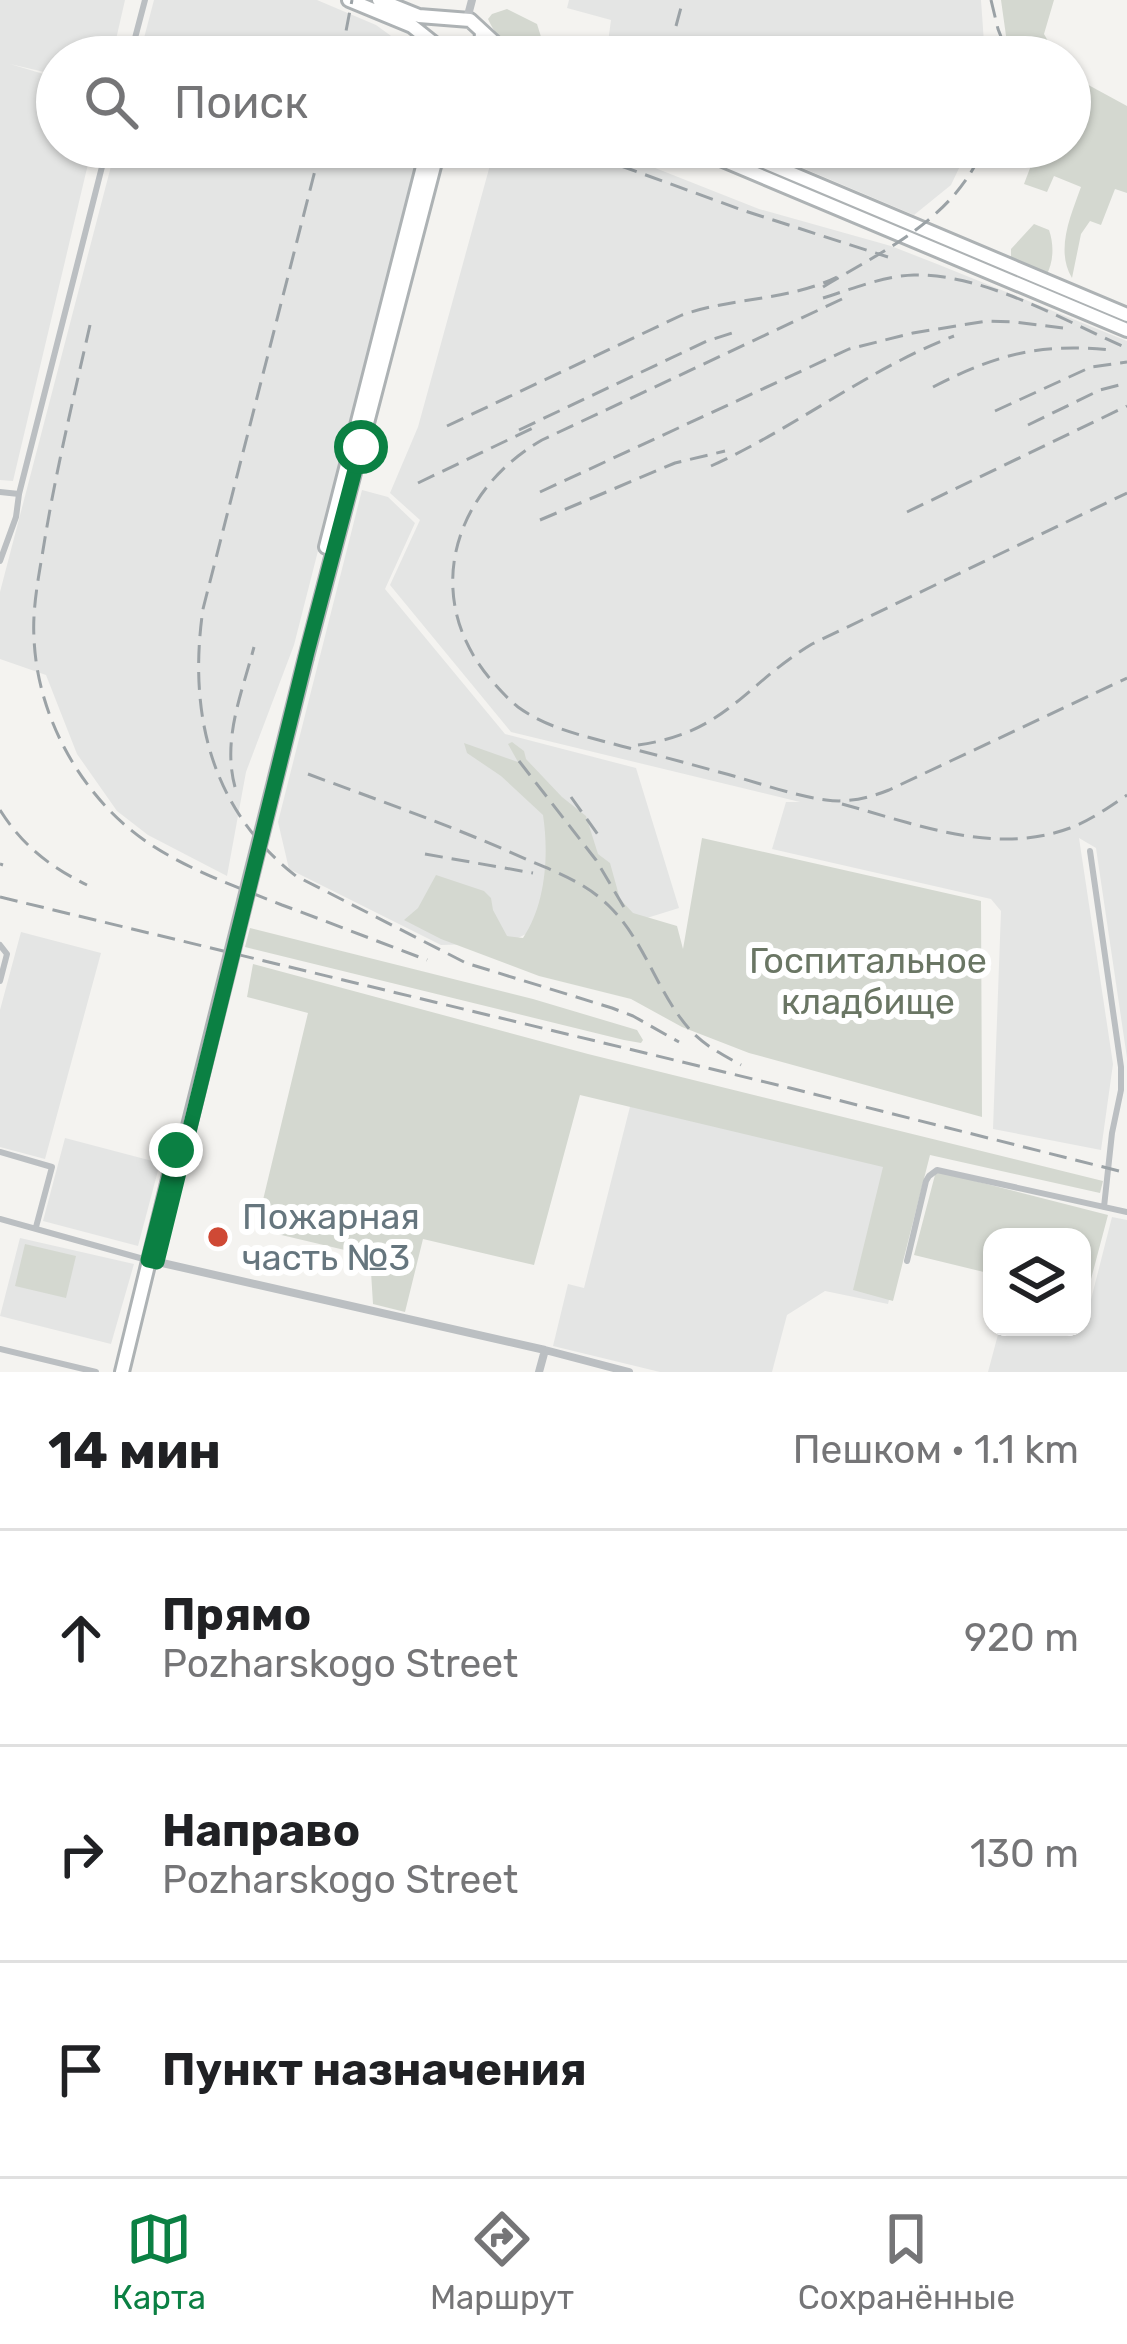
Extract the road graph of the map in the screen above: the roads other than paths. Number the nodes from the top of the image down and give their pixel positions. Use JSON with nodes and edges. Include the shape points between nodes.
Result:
{"nodes":[{"id":1,"x":145,"y":0,"type":"edge"},
{"id":2,"x":350,"y":0,"type":"edge"},
{"id":3,"x":379,"y":0,"type":"edge"},
{"id":4,"x":472,"y":0,"type":"edge"},
{"id":5,"x":464,"y":19,"type":"junction"},
{"id":6,"x":481,"y":31,"type":"junction"},
{"id":7,"x":136,"y":36,"type":"edge"},
{"id":8,"x":424,"y":36,"type":"edge"},
{"id":9,"x":442,"y":36,"type":"edge"},
{"id":10,"x":482,"y":36,"type":"edge"},
{"id":11,"x":487,"y":36,"type":"edge"},
{"id":12,"x":102,"y":168,"type":"edge"},
{"id":13,"x":423,"y":168,"type":"edge"},
{"id":14,"x":433,"y":168,"type":"edge"},
{"id":15,"x":742,"y":168,"type":"edge"},
{"id":16,"x":779,"y":168,"type":"edge"},
{"id":17,"x":1127,"y":315,"type":"edge"},
{"id":18,"x":1127,"y":330,"type":"edge"},
{"id":19,"x":0,"y":492,"type":"edge"},
{"id":20,"x":19,"y":494,"type":"junction"},
{"id":21,"x":0,"y":561,"type":"edge"},
{"id":22,"x":302,"y":657,"type":"junction"},
{"id":23,"x":1090,"y":851,"type":"dead end"},
{"id":24,"x":0,"y":945,"type":"edge"},
{"id":25,"x":0,"y":981,"type":"edge"},
{"id":26,"x":0,"y":1152,"type":"edge"},
{"id":27,"x":1104,"y":1208,"type":"junction"},
{"id":28,"x":1127,"y":1212,"type":"edge"},
{"id":29,"x":0,"y":1219,"type":"edge"},
{"id":30,"x":35,"y":1228,"type":"junction"},
{"id":31,"x":153,"y":1261,"type":"junction"},
{"id":32,"x":907,"y":1261,"type":"dead end"},
{"id":33,"x":0,"y":1349,"type":"edge"},
{"id":34,"x":544,"y":1350,"type":"junction"},
{"id":35,"x":96,"y":1372,"type":"edge"},
{"id":36,"x":126,"y":1372,"type":"edge"},
{"id":37,"x":539,"y":1372,"type":"edge"},
{"id":38,"x":629,"y":1372,"type":"edge"}],
"edges":[{"from":1,"to":7,"type":"street"},
{"from":2,"to":8,"type":"main road"},
{"from":3,"to":5,"type":"main road","via":[[419,16]]},
{"from":4,"to":5,"type":"street"},
{"from":5,"to":6,"type":"main road"},
{"from":5,"to":9,"type":"main road","via":[[448,23]]},
{"from":6,"to":10,"type":"main road"},
{"from":6,"to":11,"type":"main road"},
{"from":12,"to":20,"type":"street"},
{"from":13,"to":22,"type":"main road"},
{"from":14,"to":22,"type":"main road"},
{"from":15,"to":18,"type":"main road"},
{"from":16,"to":17,"type":"main road"},
{"from":19,"to":20,"type":"street"},
{"from":20,"to":21,"type":"street"},
{"from":22,"to":31,"type":"main road","bridge":true},
{"from":23,"to":27,"type":"street","via":[[1121,1066]]},
{"from":24,"to":25,"type":"street","via":[[7,954]]},
{"from":26,"to":30,"type":"street","via":[[52,1167]]},
{"from":27,"to":28,"type":"street"},
{"from":27,"to":32,"type":"street","via":[[938,1170],[926,1181]]},
{"from":29,"to":30,"type":"street"},
{"from":30,"to":31,"type":"street"},
{"from":31,"to":34,"type":"street"},
{"from":31,"to":36,"type":"main road"},
{"from":33,"to":35,"type":"street"},
{"from":34,"to":37,"type":"street"},
{"from":34,"to":38,"type":"street"}]}
